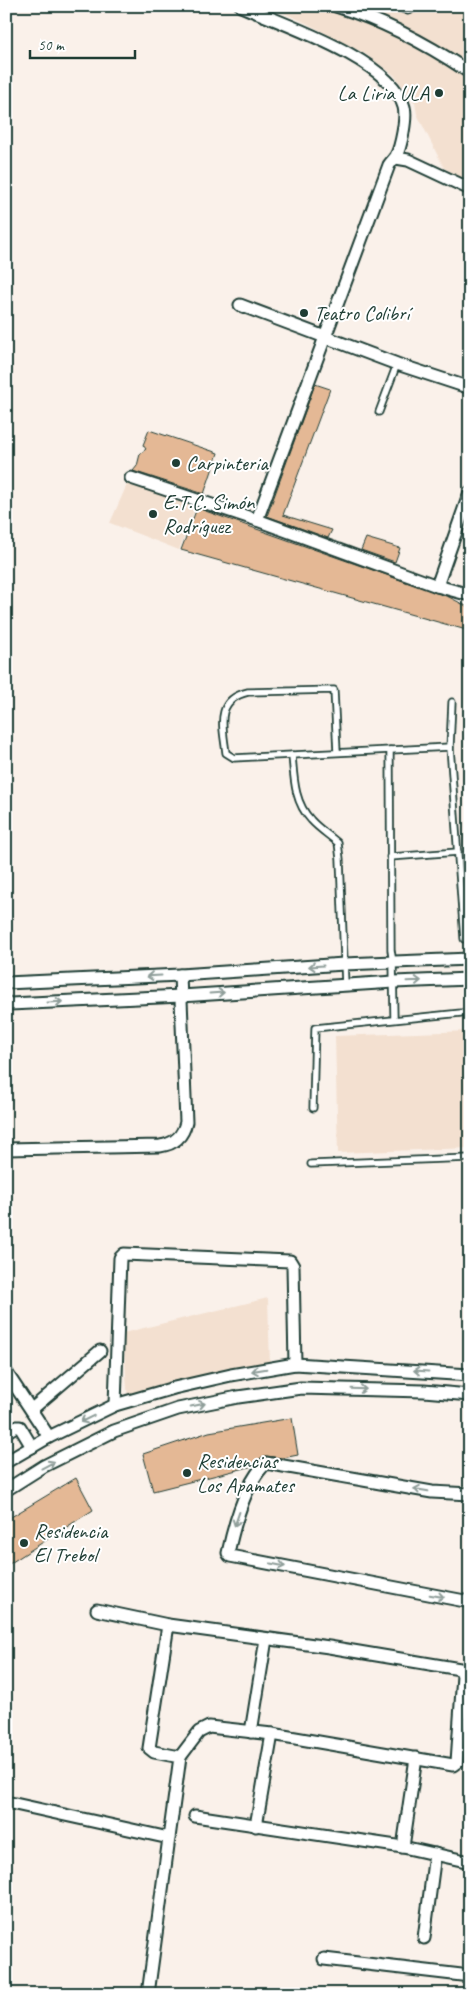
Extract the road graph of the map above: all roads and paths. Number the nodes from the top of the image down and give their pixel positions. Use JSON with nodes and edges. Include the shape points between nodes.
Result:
{"nodes":[{"id":1,"x":241,"y":6,"type":"edge"},
{"id":2,"x":394,"y":6,"type":"edge"},
{"id":3,"x":419,"y":6,"type":"edge"},
{"id":4,"x":343,"y":7,"type":"edge"},
{"id":5,"x":469,"y":72,"type":"edge"},
{"id":6,"x":396,"y":158,"type":"junction"},
{"id":7,"x":470,"y":189,"type":"edge"},
{"id":8,"x":240,"y":305,"type":"dead end"},
{"id":9,"x":325,"y":338,"type":"junction"},
{"id":10,"x":397,"y":364,"type":"junction"},
{"id":11,"x":470,"y":388,"type":"edge"},
{"id":12,"x":379,"y":412,"type":"dead end"},
{"id":13,"x":131,"y":478,"type":"dead end"},
{"id":14,"x":470,"y":492,"type":"edge"},
{"id":15,"x":257,"y":520,"type":"junction"},
{"id":16,"x":437,"y":586,"type":"junction"},
{"id":17,"x":470,"y":595,"type":"edge"},
{"id":18,"x":452,"y":702,"type":"dead end"},
{"id":19,"x":450,"y":747,"type":"junction"},
{"id":20,"x":390,"y":750,"type":"junction"},
{"id":21,"x":337,"y":752,"type":"junction"},
{"id":22,"x":292,"y":754,"type":"junction"},
{"id":23,"x":458,"y":852,"type":"junction"},
{"id":24,"x":390,"y":857,"type":"junction"},
{"id":25,"x":464,"y":939,"type":"dead end"},
{"id":26,"x":470,"y":959,"type":"edge"},
{"id":27,"x":393,"y":963,"type":"junction"},
{"id":28,"x":344,"y":964,"type":"junction"},
{"id":29,"x":180,"y":975,"type":"junction"},
{"id":30,"x":470,"y":979,"type":"edge"},
{"id":31,"x":394,"y":982,"type":"junction"},
{"id":32,"x":6,"y":983,"type":"edge"},
{"id":33,"x":345,"y":985,"type":"junction"},
{"id":34,"x":181,"y":996,"type":"junction"},
{"id":35,"x":6,"y":1002,"type":"edge"},
{"id":36,"x":462,"y":1013,"type":"dead end"},
{"id":37,"x":394,"y":1018,"type":"junction"},
{"id":38,"x":313,"y":1108,"type":"dead end"},
{"id":39,"x":6,"y":1150,"type":"edge"},
{"id":40,"x":470,"y":1158,"type":"edge"},
{"id":41,"x":312,"y":1164,"type":"dead end"},
{"id":42,"x":100,"y":1351,"type":"dead end"},
{"id":43,"x":295,"y":1364,"type":"junction"},
{"id":44,"x":6,"y":1372,"type":"edge"},
{"id":45,"x":470,"y":1375,"type":"edge"},
{"id":46,"x":470,"y":1395,"type":"edge"},
{"id":47,"x":115,"y":1405,"type":"junction"},
{"id":48,"x":32,"y":1408,"type":"junction"},
{"id":49,"x":6,"y":1432,"type":"edge"},
{"id":50,"x":49,"y":1437,"type":"junction"},
{"id":51,"x":32,"y":1447,"type":"junction"},
{"id":52,"x":6,"y":1462,"type":"edge"},
{"id":53,"x":6,"y":1490,"type":"edge"},
{"id":54,"x":470,"y":1494,"type":"edge"},
{"id":55,"x":470,"y":1602,"type":"edge"},
{"id":56,"x":97,"y":1610,"type":"dead end"},
{"id":57,"x":168,"y":1625,"type":"junction"},
{"id":58,"x":266,"y":1639,"type":"junction"},
{"id":59,"x":251,"y":1732,"type":"junction"},
{"id":60,"x":272,"y":1734,"type":"junction"},
{"id":61,"x":180,"y":1757,"type":"junction"},
{"id":62,"x":416,"y":1758,"type":"junction"},
{"id":63,"x":6,"y":1802,"type":"edge"},
{"id":64,"x":196,"y":1816,"type":"dead end"},
{"id":65,"x":256,"y":1826,"type":"junction"},
{"id":66,"x":169,"y":1838,"type":"junction"},
{"id":67,"x":403,"y":1847,"type":"junction"},
{"id":68,"x":436,"y":1854,"type":"junction"},
{"id":69,"x":470,"y":1862,"type":"edge"},
{"id":70,"x":424,"y":1938,"type":"dead end"},
{"id":71,"x":324,"y":1959,"type":"dead end"},
{"id":72,"x":470,"y":1976,"type":"edge"},
{"id":73,"x":148,"y":1994,"type":"edge"}],
"edges":[{"from":1,"to":6,"type":"street","via":[[330,42],[376,72],[399,96],[404,108],[405,120]]},
{"from":2,"to":3,"type":"lane","via":[[408,11]]},
{"from":4,"to":5,"type":"street","via":[[402,33]]},
{"from":6,"to":7,"type":"street","via":[[408,160]]},
{"from":6,"to":9,"type":"street","via":[[389,165]]},
{"from":8,"to":9,"type":"street"},
{"from":9,"to":10,"type":"street"},
{"from":9,"to":15,"type":"street"},
{"from":10,"to":11,"type":"street"},
{"from":10,"to":12,"type":"lane"},
{"from":13,"to":15,"type":"street"},
{"from":14,"to":16,"type":"street"},
{"from":15,"to":16,"type":"street"},
{"from":16,"to":17,"type":"street"},
{"from":18,"to":19,"type":"lane"},
{"from":19,"to":20,"type":"lane"},
{"from":19,"to":23,"type":"lane"},
{"from":20,"to":21,"type":"lane"},
{"from":20,"to":24,"type":"lane"},
{"from":21,"to":22,"type":"lane"},
{"from":21,"to":22,"type":"lane","via":[[334,690],[248,692],[229,700],[222,715],[226,753],[234,758]]},
{"from":22,"to":28,"type":"lane","via":[[296,795],[304,811],[312,822],[338,843]]},
{"from":23,"to":24,"type":"lane"},
{"from":23,"to":25,"type":"lane"},
{"from":24,"to":27,"type":"lane"},
{"from":26,"to":27,"type":"street"},
{"from":27,"to":28,"type":"street"},
{"from":27,"to":31,"type":"lane"},
{"from":28,"to":29,"type":"street","one_way":true},
{"from":28,"to":33,"type":"lane"},
{"from":29,"to":32,"type":"street","one_way":true},
{"from":29,"to":34,"type":"street"},
{"from":31,"to":30,"type":"street","one_way":true},
{"from":31,"to":33,"type":"street"},
{"from":31,"to":37,"type":"lane"},
{"from":34,"to":33,"type":"street","one_way":true},
{"from":35,"to":34,"type":"street","one_way":true},
{"from":34,"to":39,"type":"street","via":[[186,1122],[175,1141],[160,1146]]},
{"from":36,"to":37,"type":"lane"},
{"from":37,"to":38,"type":"lane","via":[[315,1028]]},
{"from":40,"to":41,"type":"lane"},
{"from":42,"to":48,"type":"street"},
{"from":45,"to":43,"type":"street","one_way":true},
{"from":43,"to":47,"type":"street","one_way":true,"via":[[231,1375]]},
{"from":43,"to":47,"type":"street","via":[[294,1266],[290,1261],[124,1254],[120,1258]]},
{"from":44,"to":48,"type":"street"},
{"from":53,"to":46,"type":"street","one_way":true,"via":[[44,1466],[114,1431],[178,1409],[301,1388]]},
{"from":47,"to":50,"type":"street","one_way":true},
{"from":48,"to":50,"type":"street"},
{"from":49,"to":51,"type":"street","via":[[20,1427]]},
{"from":50,"to":51,"type":"street"},
{"from":51,"to":52,"type":"street"},
{"from":54,"to":55,"type":"street","one_way":true,"via":[[432,1492],[266,1463],[241,1507],[228,1553],[230,1556]]},
{"from":56,"to":57,"type":"street"},
{"from":57,"to":58,"type":"street"},
{"from":57,"to":61,"type":"street","via":[[149,1748]]},
{"from":58,"to":59,"type":"street"},
{"from":58,"to":62,"type":"street","via":[[460,1669],[463,1674],[457,1762],[453,1765]]},
{"from":59,"to":60,"type":"street"},
{"from":59,"to":61,"type":"street","via":[[203,1728]]},
{"from":60,"to":62,"type":"street"},
{"from":60,"to":65,"type":"street"},
{"from":61,"to":66,"type":"street"},
{"from":62,"to":67,"type":"street"},
{"from":63,"to":66,"type":"street"},
{"from":64,"to":65,"type":"street"},
{"from":65,"to":67,"type":"street"},
{"from":66,"to":73,"type":"street"},
{"from":67,"to":68,"type":"street"},
{"from":68,"to":69,"type":"street"},
{"from":68,"to":70,"type":"street"},
{"from":71,"to":72,"type":"street"}]}
